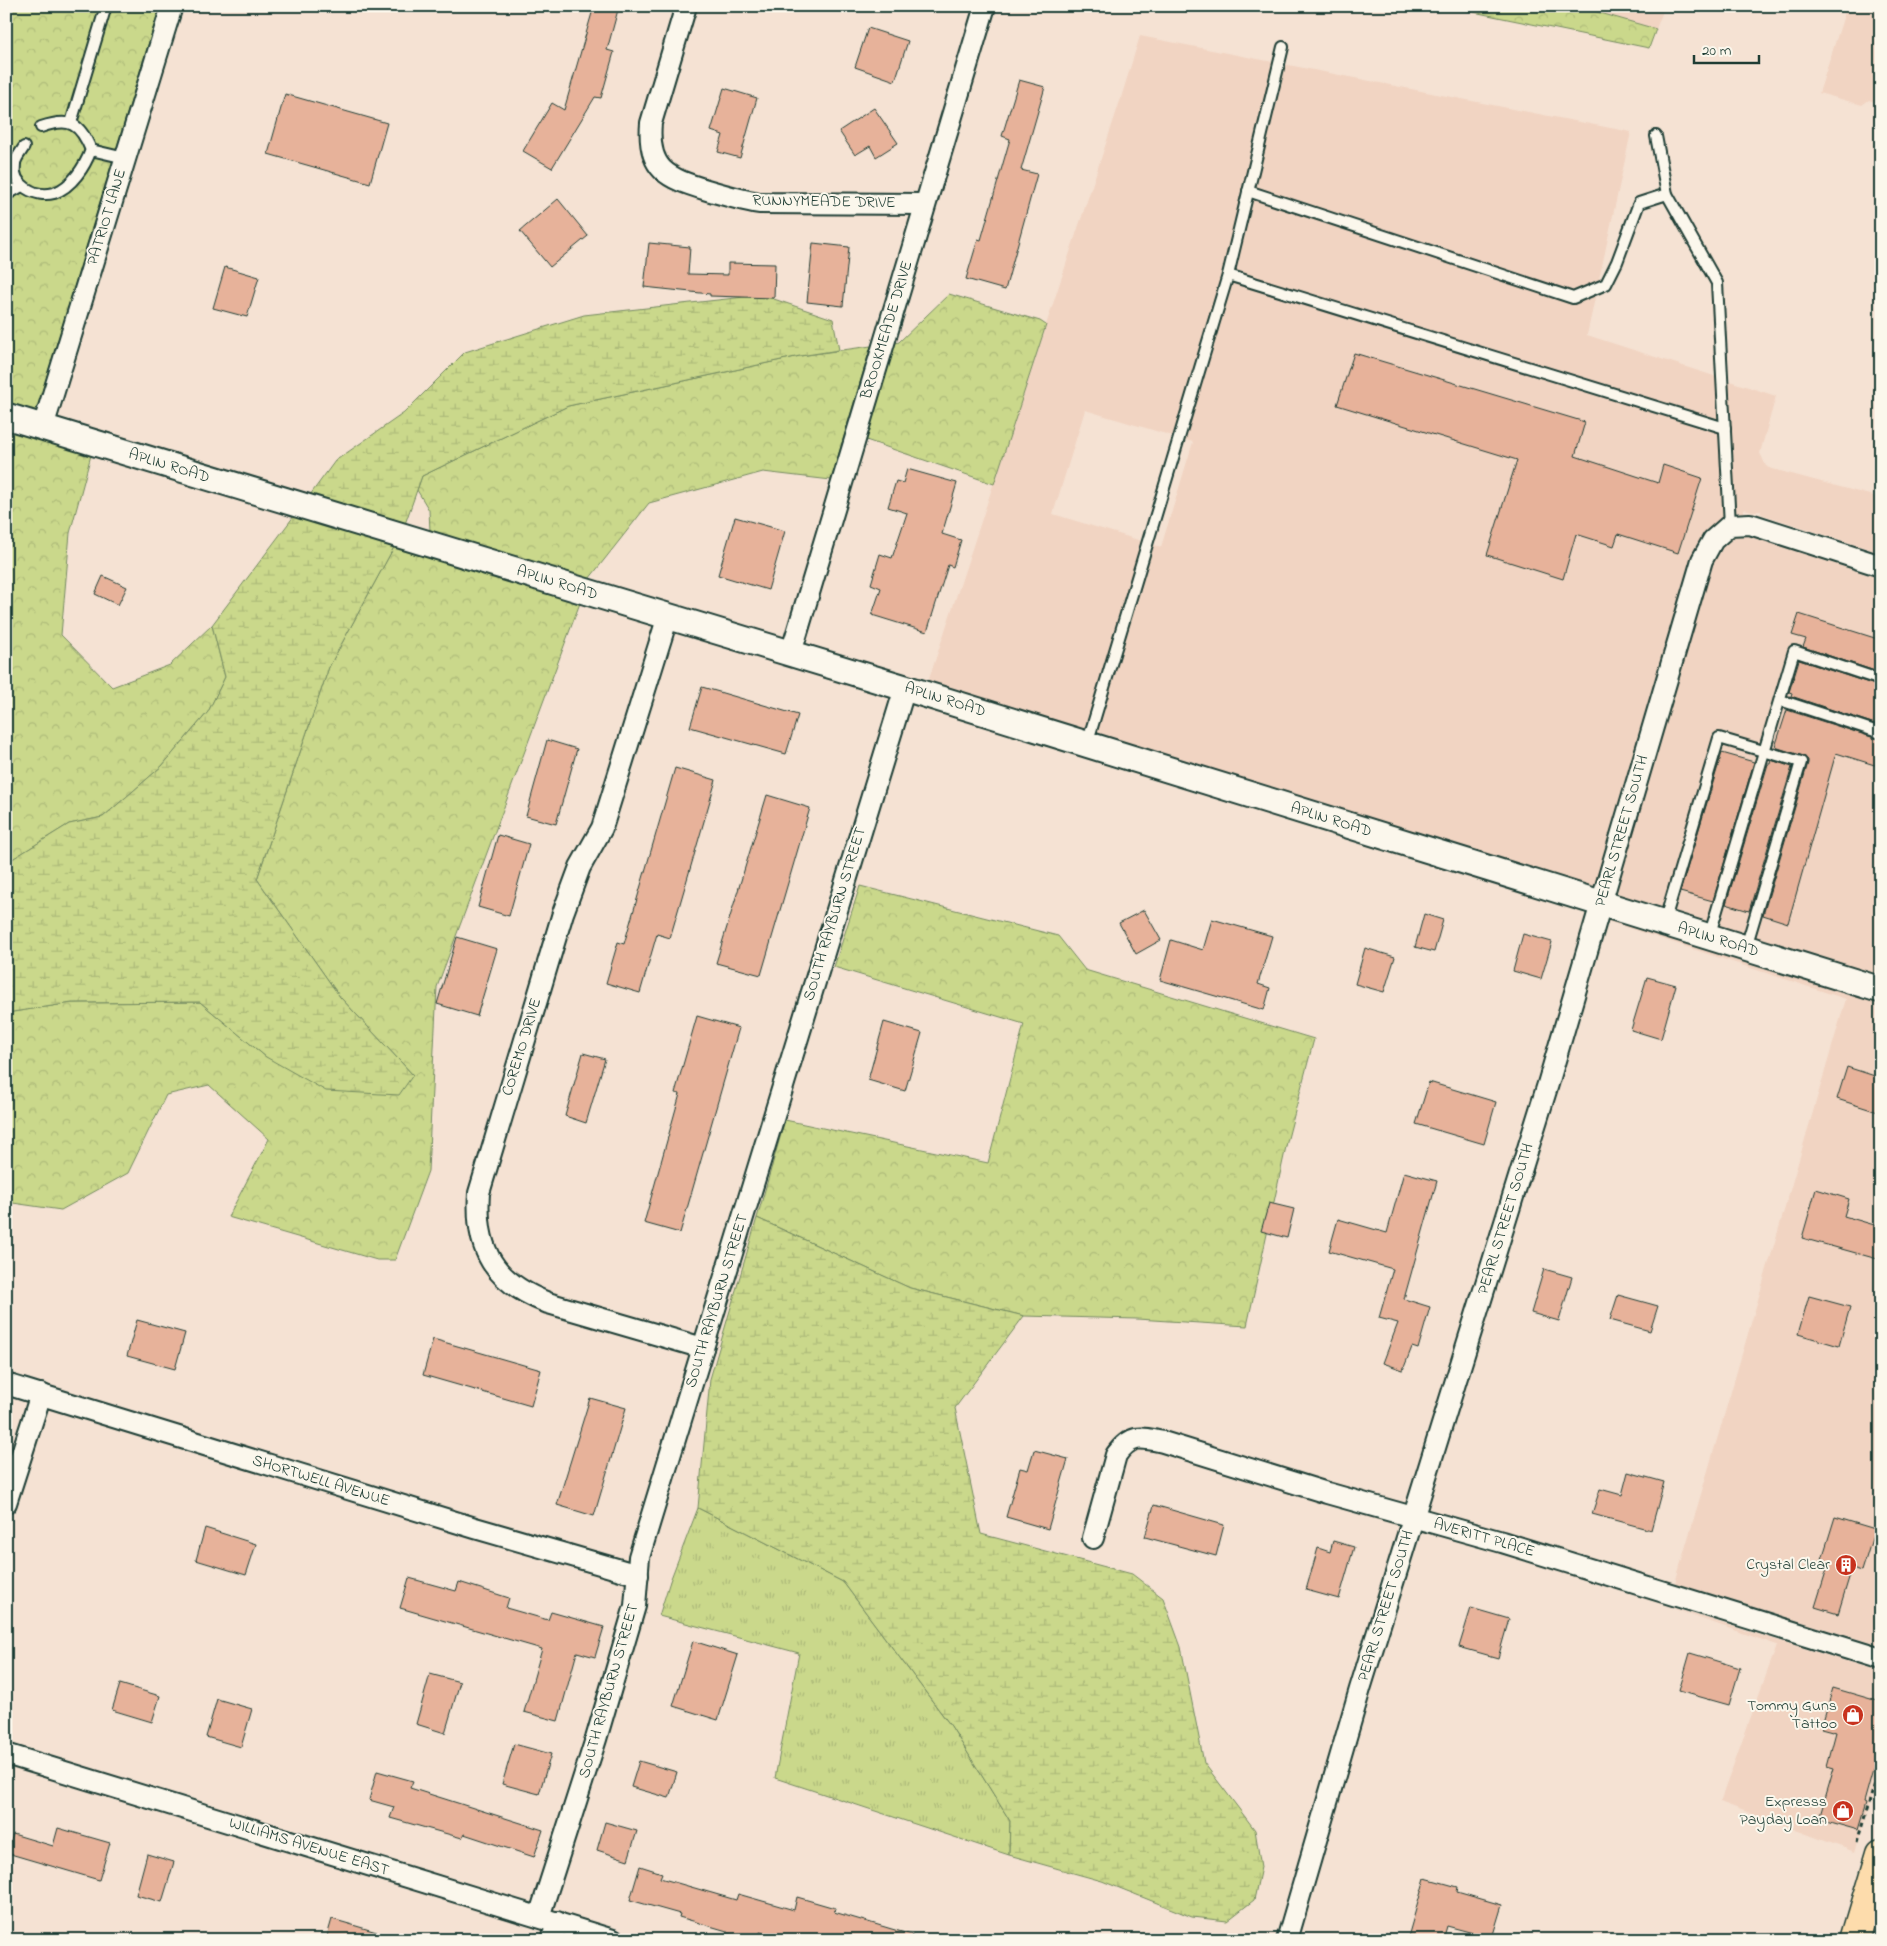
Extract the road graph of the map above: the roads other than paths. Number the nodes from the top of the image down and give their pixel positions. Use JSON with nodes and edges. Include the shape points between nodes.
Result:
{"nodes":[{"id":1,"x":106,"y":6,"type":"edge"},
{"id":2,"x":172,"y":6,"type":"edge"},
{"id":3,"x":686,"y":6,"type":"edge"},
{"id":4,"x":985,"y":6,"type":"edge"},
{"id":5,"x":1283,"y":48,"type":"dead end"},
{"id":6,"x":71,"y":123,"type":"junction"},
{"id":7,"x":41,"y":127,"type":"dead end"},
{"id":8,"x":1656,"y":136,"type":"dead end"},
{"id":9,"x":24,"y":147,"type":"dead end"},
{"id":10,"x":91,"y":150,"type":"junction"},
{"id":11,"x":125,"y":158,"type":"junction"},
{"id":12,"x":22,"y":186,"type":"junction"},
{"id":13,"x":1248,"y":191,"type":"junction"},
{"id":14,"x":1667,"y":194,"type":"junction"},
{"id":15,"x":6,"y":195,"type":"edge"},
{"id":16,"x":925,"y":204,"type":"junction"},
{"id":17,"x":1228,"y":274,"type":"junction"},
{"id":18,"x":6,"y":416,"type":"edge"},
{"id":19,"x":43,"y":427,"type":"junction"},
{"id":20,"x":1725,"y":428,"type":"junction"},
{"id":21,"x":1730,"y":525,"type":"junction"},
{"id":22,"x":1881,"y":566,"type":"edge"},
{"id":23,"x":668,"y":616,"type":"junction"},
{"id":24,"x":791,"y":653,"type":"junction"},
{"id":25,"x":1881,"y":680,"type":"edge"},
{"id":26,"x":905,"y":688,"type":"junction"},
{"id":27,"x":1780,"y":700,"type":"junction"},
{"id":28,"x":1881,"y":733,"type":"edge"},
{"id":29,"x":1087,"y":744,"type":"junction"},
{"id":30,"x":1764,"y":751,"type":"junction"},
{"id":31,"x":1601,"y":904,"type":"junction"},
{"id":32,"x":1664,"y":923,"type":"junction"},
{"id":33,"x":1709,"y":937,"type":"junction"},
{"id":34,"x":1745,"y":948,"type":"junction"},
{"id":35,"x":1881,"y":990,"type":"edge"},
{"id":36,"x":702,"y":1348,"type":"junction"},
{"id":37,"x":6,"y":1384,"type":"edge"},
{"id":38,"x":41,"y":1394,"type":"junction"},
{"id":39,"x":6,"y":1503,"type":"edge"},
{"id":40,"x":1414,"y":1517,"type":"junction"},
{"id":41,"x":1093,"y":1538,"type":"dead end"},
{"id":42,"x":638,"y":1575,"type":"junction"},
{"id":43,"x":1881,"y":1659,"type":"edge"},
{"id":44,"x":6,"y":1754,"type":"edge"},
{"id":45,"x":1881,"y":1853,"type":"edge"},
{"id":46,"x":550,"y":1927,"type":"edge"},
{"id":47,"x":613,"y":1940,"type":"edge"},
{"id":48,"x":1286,"y":1940,"type":"edge"},
{"id":49,"x":1855,"y":1940,"type":"edge"}],
"edges":[{"from":1,"to":6,"type":"lane"},
{"from":2,"to":11,"type":"street","name":"PATRIOT LANE"},
{"from":3,"to":16,"type":"street","name":"RUNNYMEADE DRIVE","via":[[651,123],[652,152],[667,174],[677,181],[759,203]]},
{"from":4,"to":16,"type":"street","name":"BROOKMEADE DRIVE"},
{"from":5,"to":13,"type":"lane"},
{"from":6,"to":7,"type":"lane","via":[[56,122]]},
{"from":6,"to":10,"type":"lane","via":[[84,133]]},
{"from":8,"to":14,"type":"lane"},
{"from":9,"to":12,"type":"lane","via":[[14,164]]},
{"from":10,"to":11,"type":"lane"},
{"from":10,"to":12,"type":"lane","via":[[72,180],[55,192],[38,194]]},
{"from":11,"to":19,"type":"street","name":"PATRIOT LANE"},
{"from":12,"to":15,"type":"lane"},
{"from":13,"to":14,"type":"lane","via":[[1573,298],[1606,284],[1640,203]]},
{"from":13,"to":17,"type":"lane"},
{"from":14,"to":20,"type":"lane","via":[[1717,283]]},
{"from":16,"to":24,"type":"street","name":"BROOKMEADE DRIVE"},
{"from":17,"to":20,"type":"lane"},
{"from":17,"to":29,"type":"lane"},
{"from":18,"to":19,"type":"street","name":"APLIN ROAD"},
{"from":19,"to":23,"type":"street","name":"APLIN ROAD"},
{"from":20,"to":21,"type":"lane"},
{"from":21,"to":22,"type":"street","via":[[1750,524]]},
{"from":21,"to":31,"type":"street","name":"PEARL STREET SOUTH","via":[[1713,540],[1702,560]]},
{"from":23,"to":24,"type":"street","name":"APLIN ROAD"},
{"from":23,"to":36,"type":"street","name":"COREMO DRIVE","via":[[602,828],[580,867],[563,913],[478,1193],[477,1215],[484,1248],[493,1265],[510,1283],[528,1295]]},
{"from":24,"to":26,"type":"street","name":"APLIN ROAD"},
{"from":25,"to":27,"type":"lane","via":[[1794,651]]},
{"from":26,"to":29,"type":"street","name":"APLIN ROAD"},
{"from":26,"to":36,"type":"street","name":"SOUTH RAYBURN STREET"},
{"from":27,"to":28,"type":"lane"},
{"from":27,"to":30,"type":"lane"},
{"from":29,"to":31,"type":"street","name":"APLIN ROAD"},
{"from":30,"to":32,"type":"lane","via":[[1719,738]]},
{"from":30,"to":33,"type":"lane"},
{"from":30,"to":34,"type":"lane","via":[[1800,762]]},
{"from":31,"to":32,"type":"street","name":"APLIN ROAD"},
{"from":31,"to":40,"type":"street","name":"PEARL STREET SOUTH"},
{"from":32,"to":33,"type":"street","name":"APLIN ROAD"},
{"from":33,"to":34,"type":"street","name":"APLIN ROAD"},
{"from":34,"to":35,"type":"street","name":"APLIN ROAD"},
{"from":36,"to":42,"type":"street","name":"SOUTH RAYBURN STREET","via":[[639,1557]]},
{"from":37,"to":38,"type":"street","name":"SHORTWELL AVENUE"},
{"from":38,"to":39,"type":"street"},
{"from":38,"to":42,"type":"street","name":"SHORTWELL AVENUE"},
{"from":40,"to":41,"type":"street","name":"AVERITT PLACE","via":[[1142,1437],[1124,1443],[1116,1455]]},
{"from":40,"to":43,"type":"street","name":"AVERITT PLACE"},
{"from":40,"to":48,"type":"street","name":"PEARL STREET SOUTH"},
{"from":42,"to":46,"type":"street","name":"SOUTH RAYBURN STREET","via":[[635,1606],[596,1739]]},
{"from":44,"to":46,"type":"street","name":"WILLIAMS AVENUE EAST"},
{"from":45,"to":49,"type":"main road"},
{"from":46,"to":47,"type":"street","name":"WILLIAMS AVENUE EAST"}]}
